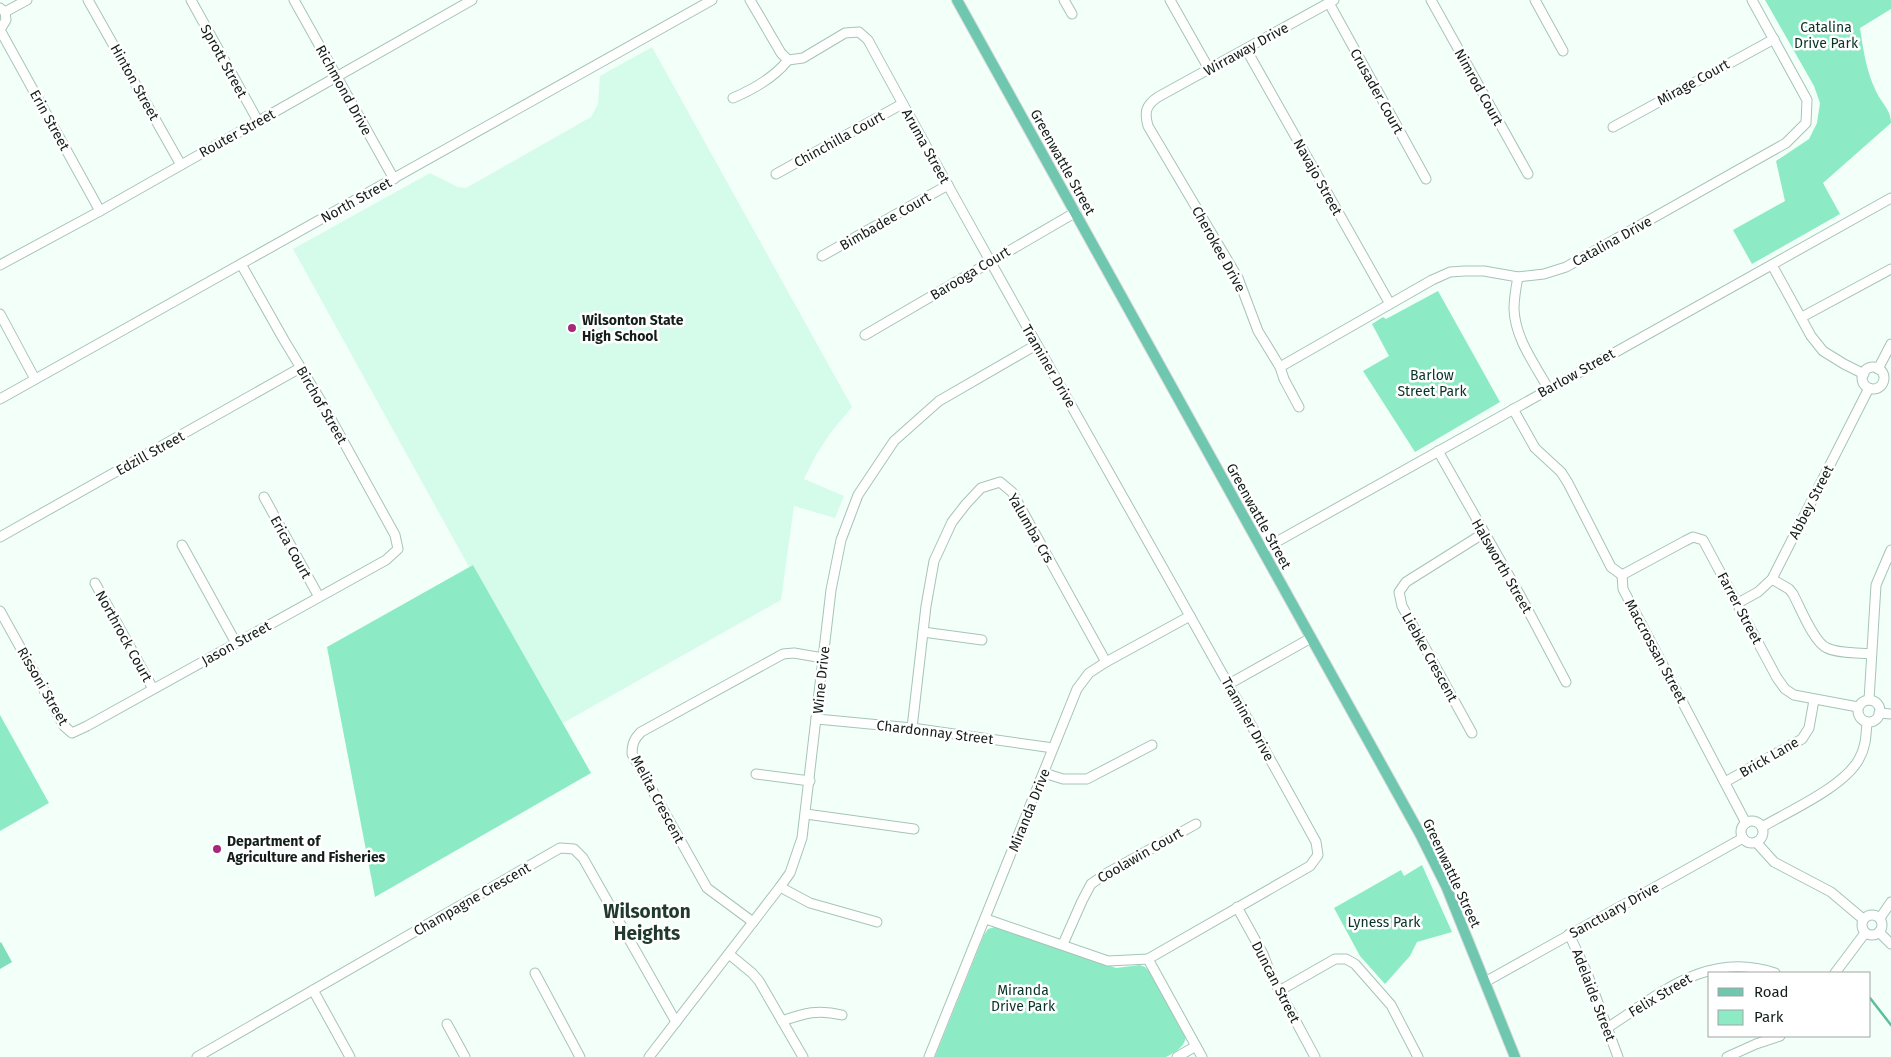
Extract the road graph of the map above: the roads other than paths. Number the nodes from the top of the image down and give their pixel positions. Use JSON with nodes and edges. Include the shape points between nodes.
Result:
{"nodes":[{"id":1,"x":27,"y":0,"type":"edge"},
{"id":2,"x":88,"y":0,"type":"edge"},
{"id":3,"x":191,"y":0,"type":"edge"},
{"id":4,"x":294,"y":0,"type":"edge"},
{"id":5,"x":472,"y":0,"type":"edge"},
{"id":6,"x":712,"y":0,"type":"edge"},
{"id":7,"x":750,"y":0,"type":"edge"},
{"id":8,"x":957,"y":0,"type":"edge"},
{"id":9,"x":1064,"y":0,"type":"edge"},
{"id":10,"x":1170,"y":0,"type":"edge"},
{"id":11,"x":1431,"y":0,"type":"edge"},
{"id":12,"x":1535,"y":0,"type":"edge"},
{"id":13,"x":1752,"y":0,"type":"edge"},
{"id":14,"x":1331,"y":1,"type":"edge"},
{"id":15,"x":2,"y":10,"type":"edge"},
{"id":16,"x":1072,"y":14,"type":"dead end"},
{"id":17,"x":0,"y":30,"type":"edge"},
{"id":18,"x":1774,"y":38,"type":"junction"},
{"id":19,"x":1246,"y":49,"type":"junction"},
{"id":20,"x":1563,"y":51,"type":"dead end"},
{"id":21,"x":788,"y":60,"type":"junction"},
{"id":22,"x":1209,"y":69,"type":"junction"},
{"id":23,"x":336,"y":77,"type":"junction"},
{"id":24,"x":1158,"y":97,"type":"joint"},
{"id":25,"x":733,"y":98,"type":"dead end"},
{"id":26,"x":902,"y":104,"type":"junction"},
{"id":27,"x":258,"y":122,"type":"junction"},
{"id":28,"x":1613,"y":127,"type":"dead end"},
{"id":29,"x":181,"y":165,"type":"junction"},
{"id":30,"x":776,"y":174,"type":"dead end"},
{"id":31,"x":1528,"y":174,"type":"dead end"},
{"id":32,"x":394,"y":179,"type":"junction"},
{"id":33,"x":1426,"y":179,"type":"dead end"},
{"id":34,"x":948,"y":185,"type":"junction"},
{"id":35,"x":1891,"y":198,"type":"edge"},
{"id":36,"x":100,"y":211,"type":"junction"},
{"id":37,"x":1076,"y":212,"type":"junction"},
{"id":38,"x":822,"y":256,"type":"dead end"},
{"id":39,"x":991,"y":262,"type":"junction"},
{"id":40,"x":241,"y":264,"type":"junction"},
{"id":41,"x":0,"y":265,"type":"edge"},
{"id":42,"x":1772,"y":265,"type":"junction"},
{"id":43,"x":1891,"y":269,"type":"edge"},
{"id":44,"x":1518,"y":277,"type":"junction"},
{"id":45,"x":1390,"y":304,"type":"junction"},
{"id":46,"x":0,"y":314,"type":"edge"},
{"id":47,"x":1802,"y":317,"type":"junction"},
{"id":48,"x":865,"y":335,"type":"dead end"},
{"id":49,"x":1036,"y":344,"type":"junction"},
{"id":50,"x":1891,"y":344,"type":"edge"},
{"id":51,"x":1280,"y":367,"type":"junction"},
{"id":52,"x":300,"y":368,"type":"junction"},
{"id":53,"x":1878,"y":369,"type":"junction"},
{"id":54,"x":1864,"y":374,"type":"junction"},
{"id":55,"x":35,"y":380,"type":"junction"},
{"id":56,"x":1887,"y":386,"type":"edge"},
{"id":57,"x":1548,"y":388,"type":"junction"},
{"id":58,"x":1869,"y":388,"type":"junction"},
{"id":59,"x":0,"y":399,"type":"edge"},
{"id":60,"x":1300,"y":407,"type":"dead end"},
{"id":61,"x":1513,"y":409,"type":"junction"},
{"id":62,"x":1438,"y":451,"type":"junction"},
{"id":63,"x":264,"y":497,"type":"dead end"},
{"id":64,"x":1484,"y":534,"type":"junction"},
{"id":65,"x":0,"y":537,"type":"edge"},
{"id":66,"x":182,"y":545,"type":"dead end"},
{"id":67,"x":398,"y":549,"type":"joint"},
{"id":68,"x":1262,"y":550,"type":"junction"},
{"id":69,"x":1891,"y":550,"type":"edge"},
{"id":70,"x":1622,"y":575,"type":"junction"},
{"id":71,"x":1772,"y":579,"type":"junction"},
{"id":72,"x":95,"y":583,"type":"dead end"},
{"id":73,"x":319,"y":597,"type":"junction"},
{"id":74,"x":1738,"y":604,"type":"junction"},
{"id":75,"x":0,"y":612,"type":"edge"},
{"id":76,"x":1190,"y":616,"type":"junction"},
{"id":77,"x":923,"y":632,"type":"junction"},
{"id":78,"x":1311,"y":638,"type":"junction"},
{"id":79,"x":982,"y":640,"type":"dead end"},
{"id":80,"x":236,"y":643,"type":"junction"},
{"id":81,"x":1871,"y":654,"type":"junction"},
{"id":82,"x":823,"y":658,"type":"junction"},
{"id":83,"x":1106,"y":662,"type":"junction"},
{"id":84,"x":1566,"y":682,"type":"dead end"},
{"id":85,"x":1229,"y":684,"type":"junction"},
{"id":86,"x":153,"y":689,"type":"junction"},
{"id":87,"x":1814,"y":700,"type":"junction"},
{"id":88,"x":1868,"y":700,"type":"junction"},
{"id":89,"x":1858,"y":707,"type":"junction"},
{"id":90,"x":1879,"y":713,"type":"junction"},
{"id":91,"x":1891,"y":714,"type":"edge"},
{"id":92,"x":817,"y":719,"type":"junction"},
{"id":93,"x":1867,"y":722,"type":"junction"},
{"id":94,"x":912,"y":728,"type":"junction"},
{"id":95,"x":72,"y":733,"type":"joint"},
{"id":96,"x":1472,"y":733,"type":"dead end"},
{"id":97,"x":1152,"y":745,"type":"dead end"},
{"id":98,"x":1053,"y":748,"type":"junction"},
{"id":99,"x":1044,"y":773,"type":"junction"},
{"id":100,"x":756,"y":774,"type":"dead end"},
{"id":101,"x":810,"y":781,"type":"junction"},
{"id":102,"x":1726,"y":782,"type":"junction"},
{"id":103,"x":806,"y":814,"type":"junction"},
{"id":104,"x":1746,"y":823,"type":"junction"},
{"id":105,"x":1196,"y":824,"type":"dead end"},
{"id":106,"x":1762,"y":826,"type":"junction"},
{"id":107,"x":914,"y":829,"type":"dead end"},
{"id":108,"x":1743,"y":838,"type":"junction"},
{"id":109,"x":1756,"y":842,"type":"junction"},
{"id":110,"x":780,"y":887,"type":"junction"},
{"id":111,"x":1891,"y":902,"type":"edge"},
{"id":112,"x":1237,"y":907,"type":"junction"},
{"id":113,"x":1863,"y":918,"type":"junction"},
{"id":114,"x":1880,"y":918,"type":"junction"},
{"id":115,"x":986,"y":919,"type":"junction"},
{"id":116,"x":753,"y":922,"type":"junction"},
{"id":117,"x":877,"y":922,"type":"dead end"},
{"id":118,"x":1879,"y":932,"type":"junction"},
{"id":119,"x":1865,"y":933,"type":"junction"},
{"id":120,"x":1569,"y":934,"type":"junction"},
{"id":121,"x":1063,"y":944,"type":"junction"},
{"id":122,"x":1891,"y":944,"type":"edge"},
{"id":123,"x":729,"y":954,"type":"junction"},
{"id":124,"x":1148,"y":959,"type":"junction"},
{"id":125,"x":1772,"y":972,"type":"edge"},
{"id":126,"x":1836,"y":972,"type":"edge"},
{"id":127,"x":534,"y":973,"type":"dead end"},
{"id":128,"x":1485,"y":982,"type":"junction"},
{"id":129,"x":313,"y":990,"type":"junction"},
{"id":130,"x":1279,"y":991,"type":"junction"},
{"id":131,"x":842,"y":1015,"type":"dead end"},
{"id":132,"x":782,"y":1021,"type":"junction"},
{"id":133,"x":676,"y":1022,"type":"junction"},
{"id":134,"x":447,"y":1024,"type":"dead end"},
{"id":135,"x":1607,"y":1028,"type":"junction"},
{"id":136,"x":1777,"y":1037,"type":"edge"},
{"id":137,"x":1196,"y":1046,"type":"junction"},
{"id":138,"x":197,"y":1057,"type":"edge"},
{"id":139,"x":350,"y":1057,"type":"edge"},
{"id":140,"x":465,"y":1057,"type":"edge"},
{"id":141,"x":580,"y":1057,"type":"edge"},
{"id":142,"x":649,"y":1057,"type":"edge"},
{"id":143,"x":802,"y":1057,"type":"edge"},
{"id":144,"x":929,"y":1057,"type":"edge"},
{"id":145,"x":1177,"y":1057,"type":"edge"},
{"id":146,"x":1202,"y":1057,"type":"edge"},
{"id":147,"x":1315,"y":1057,"type":"edge"},
{"id":148,"x":1418,"y":1057,"type":"edge"},
{"id":149,"x":1515,"y":1057,"type":"edge"},
{"id":150,"x":1618,"y":1057,"type":"edge"},
{"id":151,"x":1727,"y":1057,"type":"edge"}],
"edges":[{"from":1,"to":15,"type":"street"},
{"from":2,"to":29,"type":"street","name":"Hinton Street"},
{"from":3,"to":27,"type":"street","name":"Sprott Street"},
{"from":4,"to":23,"type":"street","name":"Richmond Drive"},
{"from":5,"to":23,"type":"street","name":"Router Street"},
{"from":6,"to":32,"type":"street","name":"North Street"},
{"from":7,"to":21,"type":"street"},
{"from":8,"to":37,"type":"main road","name":"Greenwattle Street"},
{"from":9,"to":16,"type":"street"},
{"from":10,"to":22,"type":"street"},
{"from":11,"to":31,"type":"street","name":"Nimrod Court"},
{"from":12,"to":20,"type":"street"},
{"from":13,"to":18,"type":"street","name":"Catalina Drive"},
{"from":14,"to":19,"type":"street","name":"Wirraway Drive"},
{"from":14,"to":33,"type":"street","name":"Crusader Court"},
{"from":15,"to":17,"type":"street","via":[[6,20]]},
{"from":17,"to":36,"type":"street","name":"Erin Street"},
{"from":18,"to":28,"type":"street","name":"Mirage Court"},
{"from":18,"to":44,"type":"street","name":"Catalina Drive","via":[[1806,100],[1806,123],[1786,143],[1566,267]]},
{"from":19,"to":22,"type":"street","name":"Wirraway Drive"},
{"from":19,"to":45,"type":"street","name":"Navajo Street"},
{"from":21,"to":25,"type":"street","via":[[769,78]]},
{"from":21,"to":26,"type":"street","name":"Aruma Street","via":[[803,58],[845,33],[859,32],[868,40]]},
{"from":22,"to":24,"type":"street","name":"Wirraway Drive"},
{"from":23,"to":27,"type":"street","name":"Router Street"},
{"from":23,"to":32,"type":"street","name":"Richmond Drive"},
{"from":24,"to":51,"type":"street","name":"Cherokee Drive","via":[[1148,104],[1145,114],[1148,126],[1238,278],[1258,331]]},
{"from":26,"to":30,"type":"street","name":"Chinchilla Court"},
{"from":26,"to":34,"type":"street","name":"Aruma Street"},
{"from":27,"to":29,"type":"street","name":"Router Street"},
{"from":29,"to":36,"type":"street","name":"Router Street"},
{"from":32,"to":40,"type":"street","name":"North Street"},
{"from":34,"to":38,"type":"street","name":"Bimbadee Court"},
{"from":34,"to":39,"type":"street","name":"Aruma Street"},
{"from":35,"to":42,"type":"street","name":"Barlow Street"},
{"from":36,"to":41,"type":"street","name":"Router Street"},
{"from":37,"to":39,"type":"street","name":"Barooga Court"},
{"from":37,"to":68,"type":"main road","name":"Greenwattle Street"},
{"from":39,"to":48,"type":"street","name":"Barooga Court"},
{"from":39,"to":49,"type":"street","name":"Traminer Drive"},
{"from":40,"to":52,"type":"street","name":"Birchof Street"},
{"from":40,"to":55,"type":"street","name":"North Street"},
{"from":42,"to":47,"type":"street"},
{"from":42,"to":57,"type":"street","name":"Barlow Street"},
{"from":43,"to":47,"type":"street"},
{"from":44,"to":45,"type":"street","name":"Catalina Drive","via":[[1484,271],[1450,272]]},
{"from":44,"to":57,"type":"street","via":[[1514,308],[1516,325]]},
{"from":45,"to":51,"type":"street","name":"Catalina Drive"},
{"from":46,"to":55,"type":"street"},
{"from":47,"to":54,"type":"street","via":[[1823,351]]},
{"from":49,"to":76,"type":"street","name":"Traminer Drive"},
{"from":49,"to":82,"type":"street","name":"Wine Drive","via":[[939,401],[894,441],[858,495],[840,540]]},
{"from":50,"to":53,"type":"street"},
{"from":51,"to":60,"type":"street","name":"Cherokee Drive"},
{"from":52,"to":65,"type":"street","name":"Edzill Street"},
{"from":52,"to":67,"type":"street","name":"Birchof Street","via":[[395,535]]},
{"from":53,"to":54,"type":"street","via":[[1871,368]]},
{"from":53,"to":56,"type":"street"},
{"from":54,"to":58,"type":"street","via":[[1863,380]]},
{"from":55,"to":59,"type":"street","name":"North Street"},
{"from":56,"to":58,"type":"street"},
{"from":57,"to":61,"type":"street","name":"Barlow Street"},
{"from":58,"to":71,"type":"street","name":"Abbey Street"},
{"from":61,"to":62,"type":"street","name":"Barlow Street"},
{"from":61,"to":70,"type":"street","name":"Maccrossan Street","via":[[1535,448],[1561,472],[1612,567]]},
{"from":62,"to":64,"type":"street","name":"Halsworth Street"},
{"from":62,"to":68,"type":"street","name":"Barlow Street"},
{"from":63,"to":73,"type":"street","name":"Erica Court"},
{"from":64,"to":84,"type":"street","name":"Halsworth Street"},
{"from":64,"to":96,"type":"street","name":"Liebke Crescent","via":[[1406,582],[1399,592],[1402,606]]},
{"from":66,"to":80,"type":"street"},
{"from":67,"to":73,"type":"street","name":"Jason Street","via":[[386,560]]},
{"from":68,"to":78,"type":"main road","name":"Greenwattle Street"},
{"from":69,"to":81,"type":"street","via":[[1876,585]]},
{"from":70,"to":74,"type":"street","name":"Farrer Street","via":[[1685,541],[1698,538],[1707,546]]},
{"from":70,"to":102,"type":"street","name":"Maccrossan Street","via":[[1623,589]]},
{"from":71,"to":74,"type":"street","name":"Abbey Street"},
{"from":71,"to":81,"type":"street","via":[[1791,592],[1823,646]]},
{"from":72,"to":86,"type":"street","name":"Northrock Court"},
{"from":73,"to":80,"type":"street","name":"Jason Street"},
{"from":74,"to":87,"type":"street","name":"Farrer Street","via":[[1781,684],[1794,695]]},
{"from":75,"to":95,"type":"street","name":"Rissoni Street","via":[[64,726]]},
{"from":76,"to":83,"type":"street","name":"Miranda Drive"},
{"from":76,"to":85,"type":"street","name":"Traminer Drive"},
{"from":77,"to":79,"type":"street"},
{"from":77,"to":83,"type":"street","name":"Yalumba Crs","via":[[929,580],[943,539],[952,522],[981,488],[1000,482],[1012,492]]},
{"from":77,"to":94,"type":"street","name":"Yalumba Crs"},
{"from":78,"to":85,"type":"street"},
{"from":78,"to":128,"type":"main road","name":"Greenwattle Street","via":[[1420,834],[1446,886]]},
{"from":80,"to":86,"type":"street","name":"Jason Street"},
{"from":81,"to":88,"type":"street"},
{"from":82,"to":92,"type":"street","name":"Wine Drive"},
{"from":82,"to":116,"type":"street","name":"Melita Crescent","via":[[783,654],[641,732],[632,745],[632,754],[707,888]]},
{"from":83,"to":98,"type":"street","name":"Miranda Drive","via":[[1089,673],[1077,689]]},
{"from":85,"to":112,"type":"street","name":"Traminer Drive","via":[[1316,842],[1318,855],[1310,866]]},
{"from":86,"to":95,"type":"street","name":"Jason Street"},
{"from":87,"to":89,"type":"street","name":"Farrer Street"},
{"from":87,"to":102,"type":"street","name":"Brick Lane","via":[[1809,728],[1802,740]]},
{"from":88,"to":89,"type":"street"},
{"from":88,"to":90,"type":"street","via":[[1878,705]]},
{"from":89,"to":93,"type":"street","via":[[1859,715]]},
{"from":90,"to":91,"type":"street"},
{"from":90,"to":93,"type":"street"},
{"from":92,"to":94,"type":"street","name":"Chardonnay Street"},
{"from":92,"to":101,"type":"street","name":"Wine Drive"},
{"from":93,"to":106,"type":"street","via":[[1866,742],[1860,758],[1849,772],[1824,791]]},
{"from":94,"to":98,"type":"street","name":"Chardonnay Street"},
{"from":97,"to":99,"type":"street","via":[[1087,779],[1063,779]]},
{"from":98,"to":99,"type":"street","name":"Miranda Drive"},
{"from":99,"to":115,"type":"street","name":"Miranda Drive"},
{"from":100,"to":101,"type":"street"},
{"from":101,"to":103,"type":"street","name":"Wine Drive"},
{"from":102,"to":104,"type":"street","name":"Maccrossan Street"},
{"from":103,"to":107,"type":"street"},
{"from":103,"to":110,"type":"street","name":"Wine Drive","via":[[798,854]]},
{"from":104,"to":106,"type":"street","via":[[1755,822]]},
{"from":104,"to":108,"type":"street","via":[[1742,830]]},
{"from":105,"to":121,"type":"street","name":"Coolawin Court","via":[[1091,884]]},
{"from":106,"to":109,"type":"street","via":[[1762,837]]},
{"from":108,"to":109,"type":"street"},
{"from":108,"to":120,"type":"street","name":"Sanctuary Drive"},
{"from":109,"to":113,"type":"street","via":[[1774,862],[1831,892]]},
{"from":110,"to":116,"type":"street","name":"Wine Drive"},
{"from":110,"to":117,"type":"street","via":[[810,903]]},
{"from":111,"to":114,"type":"street"},
{"from":112,"to":124,"type":"street","name":"Traminer Drive"},
{"from":112,"to":130,"type":"street","name":"Duncan Street"},
{"from":113,"to":114,"type":"street","via":[[1871,914]]},
{"from":113,"to":119,"type":"street"},
{"from":114,"to":118,"type":"street"},
{"from":115,"to":121,"type":"street","name":"Traminer Drive"},
{"from":115,"to":144,"type":"street","name":"Miranda Drive"},
{"from":116,"to":123,"type":"street","name":"Wine Drive"},
{"from":118,"to":119,"type":"street","via":[[1871,936]]},
{"from":118,"to":122,"type":"street"},
{"from":119,"to":126,"type":"street"},
{"from":120,"to":128,"type":"street","name":"Sanctuary Drive"},
{"from":120,"to":135,"type":"street","name":"Adelaide Street","via":[[1584,964]]},
{"from":121,"to":124,"type":"street","name":"Traminer Drive","via":[[1108,961]]},
{"from":123,"to":132,"type":"street","via":[[759,981]]},
{"from":123,"to":133,"type":"street","name":"Wine Drive"},
{"from":124,"to":137,"type":"street"},
{"from":125,"to":135,"type":"street","name":"Felix Street","via":[[1737,966],[1699,973]]},
{"from":127,"to":141,"type":"street"},
{"from":128,"to":149,"type":"main road","name":"Greenwattle Street"},
{"from":129,"to":133,"type":"street","name":"Champagne Crescent","via":[[560,848],[574,849],[584,858]]},
{"from":129,"to":138,"type":"street","name":"Champagne Crescent"},
{"from":129,"to":139,"type":"street"},
{"from":130,"to":147,"type":"street","name":"Duncan Street"},
{"from":130,"to":148,"type":"street","via":[[1335,959],[1346,958],[1391,1005]]},
{"from":131,"to":132,"type":"street","via":[[815,1011]]},
{"from":132,"to":143,"type":"street"},
{"from":133,"to":142,"type":"street","name":"Wine Drive"},
{"from":134,"to":140,"type":"street"},
{"from":135,"to":150,"type":"street","name":"Adelaide Street"},
{"from":136,"to":151,"type":"street"},
{"from":137,"to":145,"type":"street"},
{"from":137,"to":146,"type":"street"}]}
